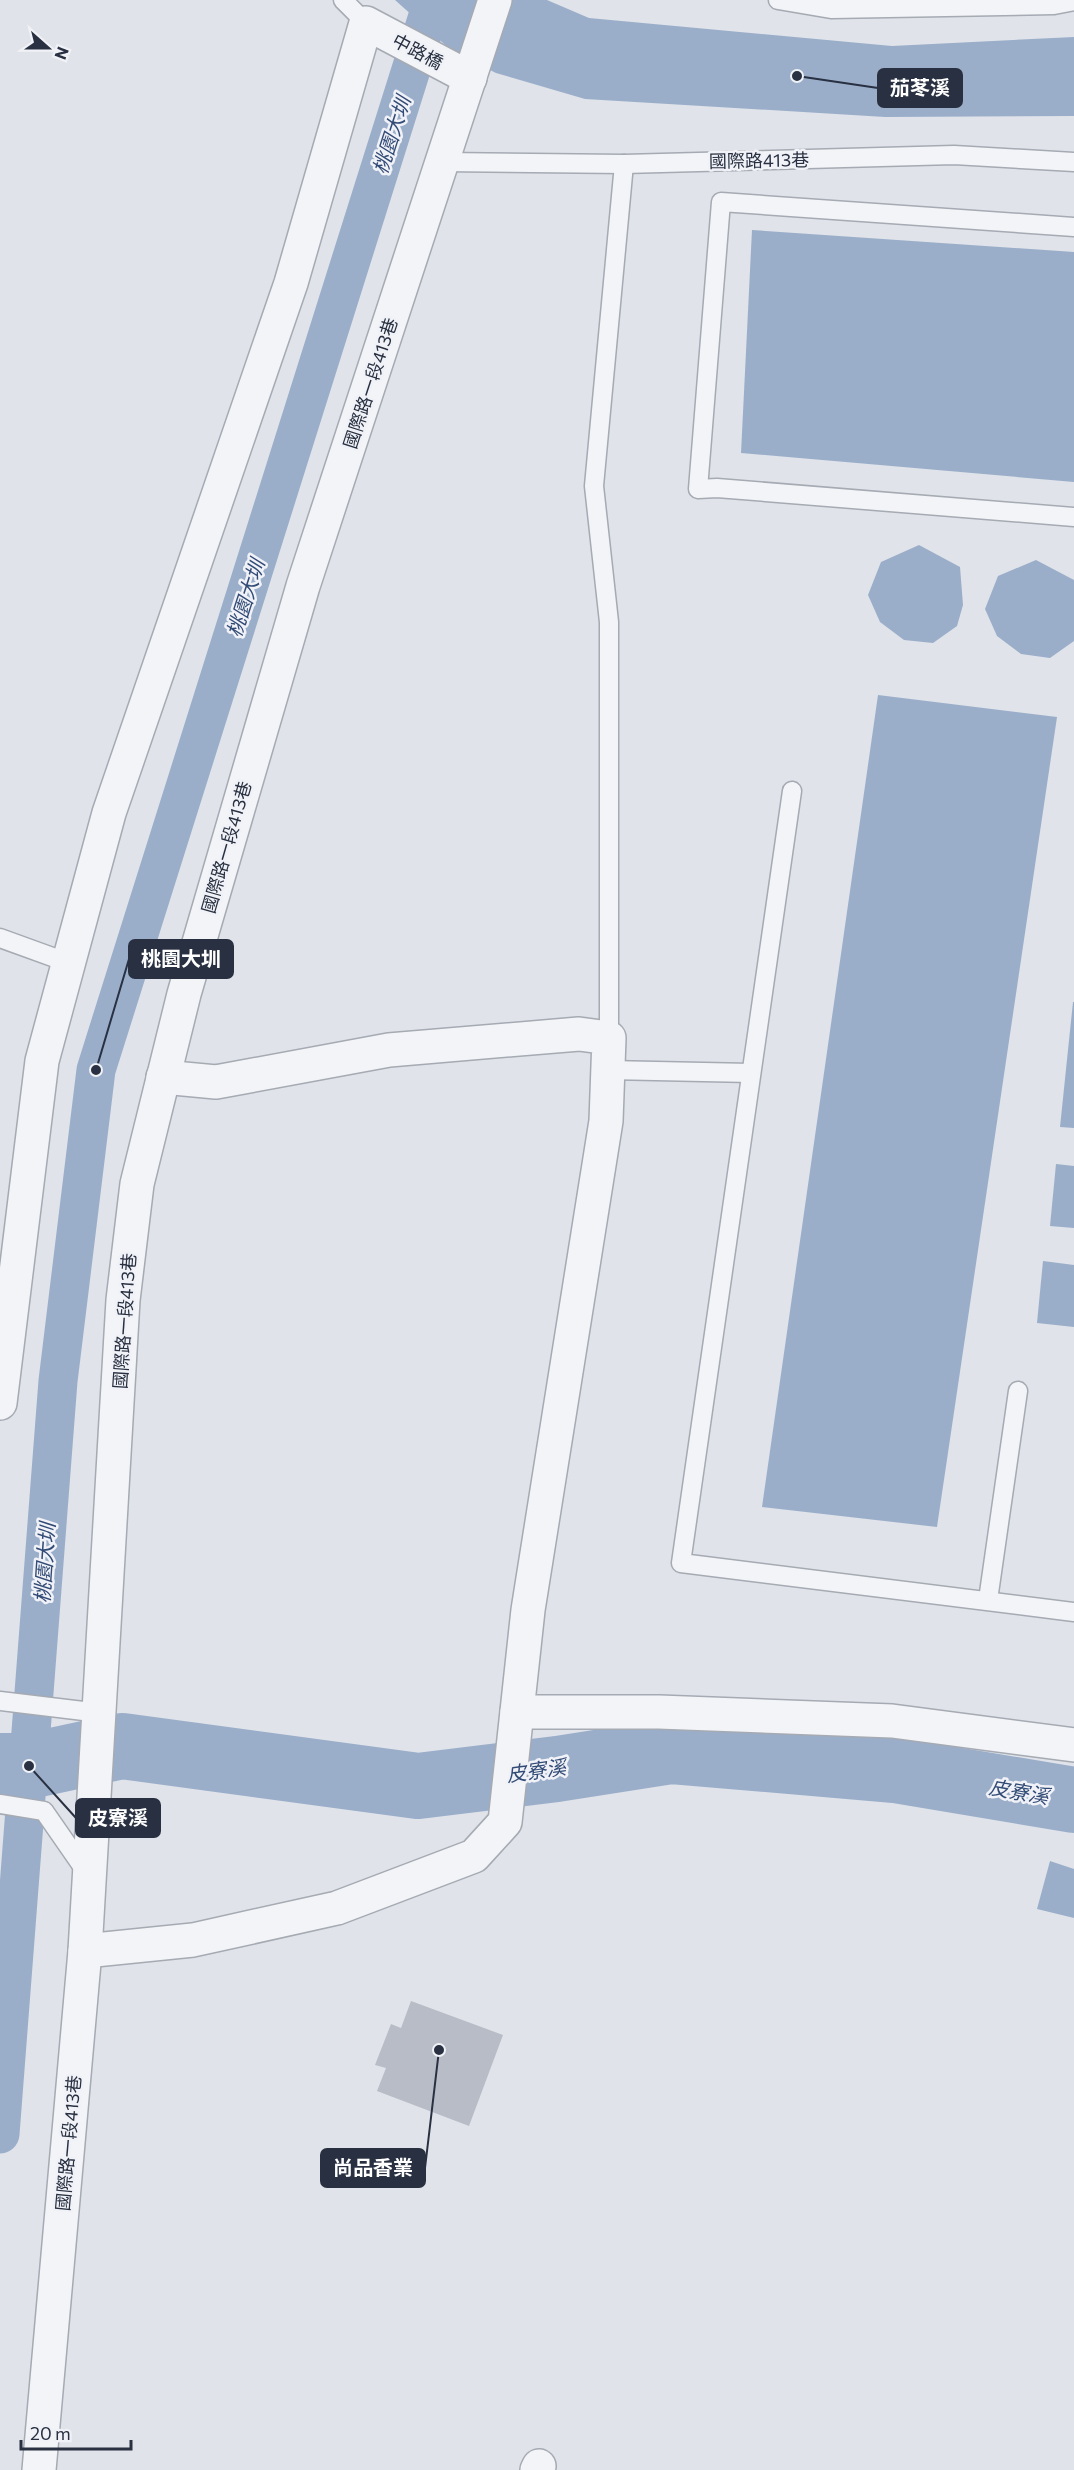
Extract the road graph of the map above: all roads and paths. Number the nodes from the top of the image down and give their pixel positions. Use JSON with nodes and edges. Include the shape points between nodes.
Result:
{"nodes":[{"id":1,"x":343,"y":0,"type":"edge"},
{"id":2,"x":495,"y":0,"type":"edge"},
{"id":3,"x":778,"y":0,"type":"edge"},
{"id":4,"x":1074,"y":1,"type":"edge"},
{"id":5,"x":366,"y":23,"type":"junction"},
{"id":6,"x":470,"y":78,"type":"junction"},
{"id":7,"x":443,"y":162,"type":"junction"},
{"id":8,"x":1074,"y":162,"type":"edge"},
{"id":9,"x":624,"y":164,"type":"junction"},
{"id":10,"x":1074,"y":227,"type":"edge"},
{"id":11,"x":1074,"y":516,"type":"edge"},
{"id":12,"x":792,"y":791,"type":"dead end"},
{"id":13,"x":0,"y":938,"type":"edge"},
{"id":14,"x":69,"y":963,"type":"junction"},
{"id":15,"x":609,"y":1054,"type":"junction"},
{"id":16,"x":751,"y":1073,"type":"junction"},
{"id":17,"x":163,"y":1077,"type":"junction"},
{"id":18,"x":1018,"y":1391,"type":"dead end"},
{"id":19,"x":0,"y":1403,"type":"edge"},
{"id":20,"x":988,"y":1600,"type":"junction"},
{"id":21,"x":1074,"y":1612,"type":"edge"},
{"id":22,"x":0,"y":1701,"type":"edge"},
{"id":23,"x":100,"y":1713,"type":"junction"},
{"id":24,"x":516,"y":1722,"type":"junction"},
{"id":25,"x":1074,"y":1745,"type":"edge"},
{"id":26,"x":0,"y":1804,"type":"edge"},
{"id":27,"x":90,"y":1877,"type":"junction"},
{"id":28,"x":85,"y":1951,"type":"junction"},
{"id":29,"x":39,"y":2470,"type":"edge"}],
"edges":[{"from":1,"to":5,"type":"lane"},
{"from":2,"to":6,"type":"street"},
{"from":3,"to":4,"type":"lane","via":[[831,9]]},
{"from":5,"to":6,"type":"street","name":"中路橋"},
{"from":5,"to":14,"type":"street","via":[[291,284],[109,813]]},
{"from":6,"to":7,"type":"street","name":"國際路一段413巷"},
{"from":7,"to":9,"type":"lane","name":"國際路413巷"},
{"from":7,"to":17,"type":"street","name":"國際路一段413巷","via":[[299,598]]},
{"from":8,"to":9,"type":"lane","name":"國際路413巷","via":[[954,155]]},
{"from":9,"to":15,"type":"lane","via":[[594,486],[609,622]]},
{"from":10,"to":11,"type":"lane","via":[[721,202],[698,489]]},
{"from":12,"to":16,"type":"lane"},
{"from":13,"to":14,"type":"lane"},
{"from":14,"to":19,"type":"street","via":[[42,1061]]},
{"from":15,"to":16,"type":"lane"},
{"from":15,"to":17,"type":"street","via":[[579,1034],[389,1050],[216,1082]]},
{"from":15,"to":24,"type":"street","via":[[606,1121],[528,1610]]},
{"from":16,"to":20,"type":"lane","via":[[681,1563]]},
{"from":17,"to":23,"type":"street","name":"國際路一段413巷","via":[[137,1184],[123,1300]]},
{"from":18,"to":20,"type":"lane"},
{"from":20,"to":21,"type":"lane"},
{"from":22,"to":23,"type":"lane"},
{"from":23,"to":27,"type":"street","name":"國際路一段413巷"},
{"from":24,"to":25,"type":"street","via":[[659,1712],[892,1721]]},
{"from":24,"to":28,"type":"street","via":[[505,1822],[474,1856],[337,1908],[193,1940]]},
{"from":26,"to":27,"type":"lane","via":[[44,1811]]},
{"from":27,"to":28,"type":"street","name":"國際路一段413巷"},
{"from":28,"to":29,"type":"street","name":"國際路一段413巷"}]}
